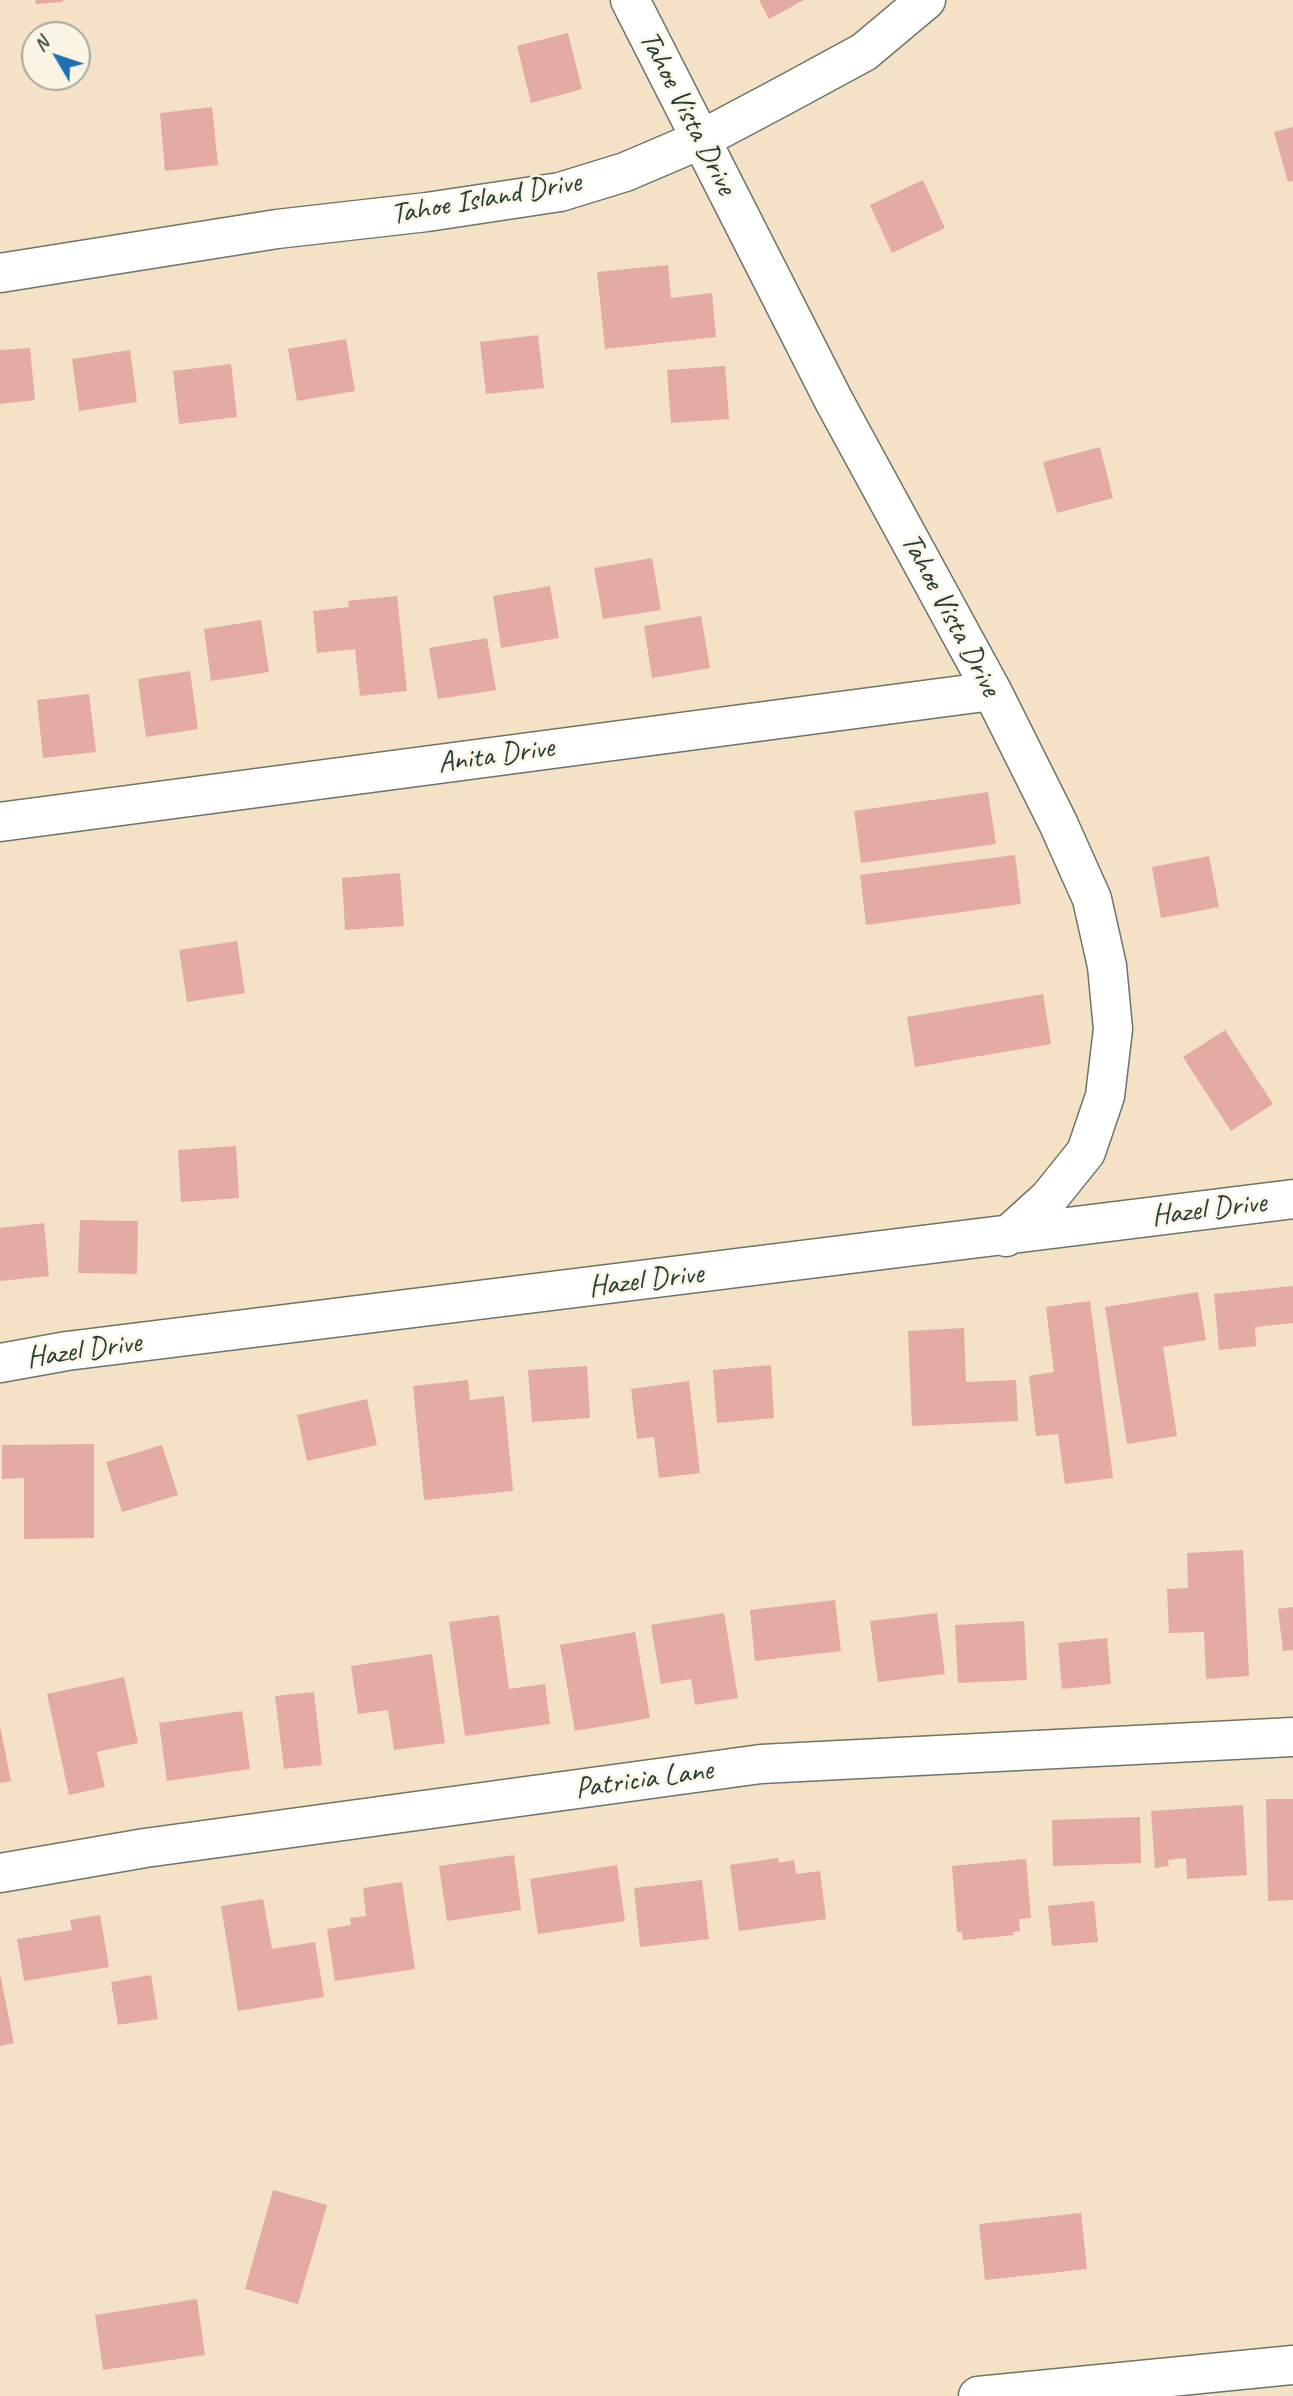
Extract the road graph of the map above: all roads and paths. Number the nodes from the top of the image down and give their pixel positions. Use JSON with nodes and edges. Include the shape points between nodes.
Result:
{"nodes":[{"id":1,"x":630,"y":0,"type":"edge"},
{"id":2,"x":926,"y":0,"type":"edge"},
{"id":3,"x":700,"y":140,"type":"junction"},
{"id":4,"x":0,"y":273,"type":"edge"},
{"id":5,"x":992,"y":691,"type":"junction"},
{"id":6,"x":0,"y":822,"type":"edge"},
{"id":7,"x":1293,"y":1199,"type":"edge"},
{"id":8,"x":1006,"y":1237,"type":"junction"},
{"id":9,"x":0,"y":1363,"type":"edge"},
{"id":10,"x":1293,"y":1737,"type":"edge"},
{"id":11,"x":0,"y":1873,"type":"edge"},
{"id":12,"x":1293,"y":2365,"type":"edge"},
{"id":13,"x":978,"y":2396,"type":"edge"}],
"edges":[{"from":1,"to":3,"type":"street","name":"Tahoe Vista Drive"},
{"from":2,"to":3,"type":"street","name":"Tahoe Island Drive","via":[[864,52]]},
{"from":3,"to":4,"type":"street","name":"Tahoe Island Drive","via":[[625,172],[560,191]]},
{"from":3,"to":5,"type":"street","name":"Tahoe Vista Drive","via":[[834,401]]},
{"from":5,"to":6,"type":"street","name":"Anita Drive"},
{"from":5,"to":8,"type":"street","name":"Tahoe Vista Drive","via":[[1092,899],[1107,966],[1113,1029],[1105,1096],[1086,1152],[1049,1198]]},
{"from":7,"to":8,"type":"street","name":"Hazel Drive"},
{"from":8,"to":9,"type":"street","name":"Hazel Drive"},
{"from":10,"to":11,"type":"street","name":"Patricia Lane","via":[[761,1764]]},
{"from":12,"to":13,"type":"street"}]}
